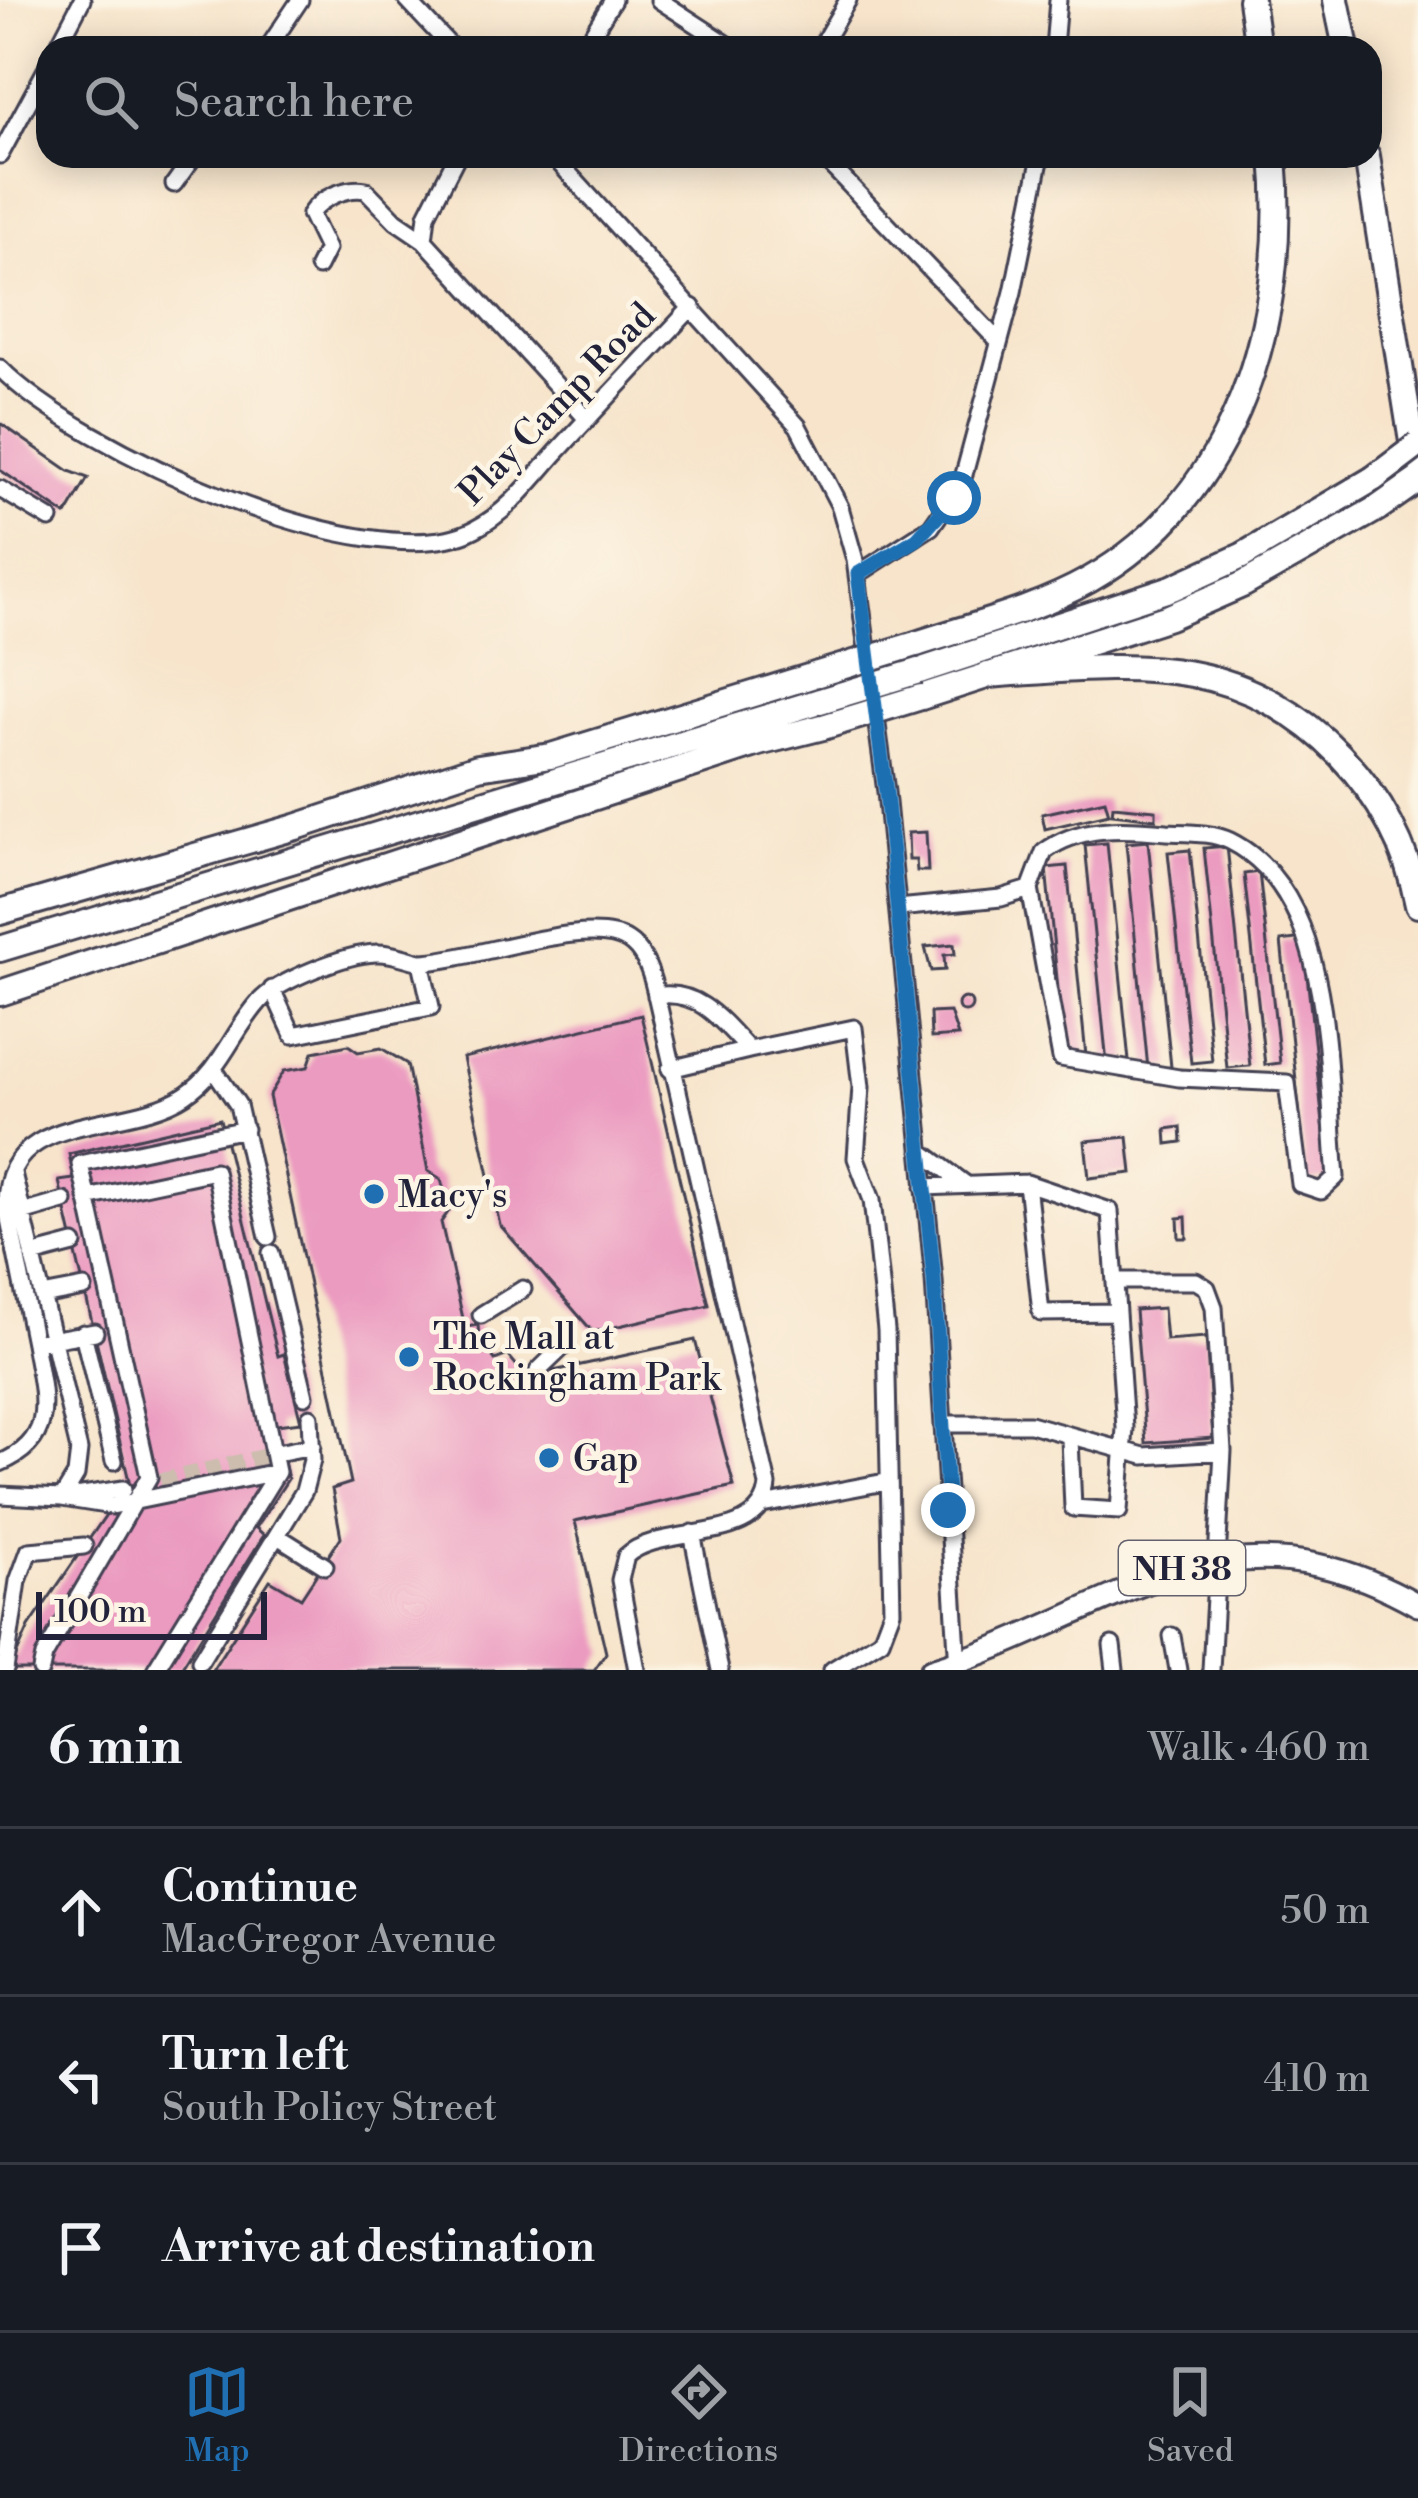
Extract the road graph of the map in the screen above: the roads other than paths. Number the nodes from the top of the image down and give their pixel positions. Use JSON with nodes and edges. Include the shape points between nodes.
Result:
{"nodes":[{"id":1,"x":82,"y":0,"type":"edge"},
{"id":2,"x":300,"y":0,"type":"edge"},
{"id":3,"x":407,"y":0,"type":"edge"},
{"id":4,"x":613,"y":0,"type":"edge"},
{"id":5,"x":659,"y":0,"type":"edge"},
{"id":6,"x":848,"y":0,"type":"edge"},
{"id":7,"x":1058,"y":0,"type":"edge"},
{"id":8,"x":1251,"y":0,"type":"edge"},
{"id":9,"x":1336,"y":0,"type":"edge"},
{"id":10,"x":64,"y":36,"type":"edge"},
{"id":11,"x":276,"y":36,"type":"edge"},
{"id":12,"x":441,"y":36,"type":"edge"},
{"id":13,"x":591,"y":36,"type":"edge"},
{"id":14,"x":714,"y":36,"type":"edge"},
{"id":15,"x":827,"y":36,"type":"edge"},
{"id":16,"x":1055,"y":36,"type":"edge"},
{"id":17,"x":1256,"y":36,"type":"edge"},
{"id":18,"x":1344,"y":36,"type":"edge"},
{"id":19,"x":36,"y":88,"type":"edge"},
{"id":20,"x":1,"y":153,"type":"edge"},
{"id":21,"x":186,"y":168,"type":"edge"},
{"id":22,"x":452,"y":168,"type":"edge"},
{"id":23,"x":564,"y":168,"type":"edge"},
{"id":24,"x":833,"y":168,"type":"edge"},
{"id":25,"x":1038,"y":168,"type":"edge"},
{"id":26,"x":1274,"y":168,"type":"edge"},
{"id":27,"x":1369,"y":168,"type":"edge"},
{"id":28,"x":175,"y":184,"type":"dead end"},
{"id":29,"x":424,"y":240,"type":"junction"},
{"id":30,"x":318,"y":268,"type":"dead end"},
{"id":31,"x":692,"y":308,"type":"junction"},
{"id":32,"x":999,"y":343,"type":"junction"},
{"id":33,"x":2,"y":375,"type":"edge"},
{"id":34,"x":587,"y":419,"type":"junction"},
{"id":35,"x":1418,"y":446,"type":"edge"},
{"id":36,"x":1418,"y":480,"type":"edge"},
{"id":37,"x":0,"y":489,"type":"edge"},
{"id":38,"x":50,"y":519,"type":"dead end"},
{"id":39,"x":858,"y":574,"type":"junction"},
{"id":40,"x":988,"y":675,"type":"junction"},
{"id":41,"x":920,"y":684,"type":"junction"},
{"id":42,"x":551,"y":756,"type":"junction"},
{"id":43,"x":448,"y":811,"type":"junction"},
{"id":44,"x":1030,"y":889,"type":"junction"},
{"id":45,"x":1418,"y":904,"type":"edge"},
{"id":46,"x":898,"y":908,"type":"junction"},
{"id":47,"x":0,"y":912,"type":"edge"},
{"id":48,"x":0,"y":949,"type":"edge"},
{"id":49,"x":422,"y":962,"type":"junction"},
{"id":50,"x":272,"y":989,"type":"junction"},
{"id":51,"x":0,"y":993,"type":"edge"},
{"id":52,"x":656,"y":996,"type":"junction"},
{"id":53,"x":749,"y":1051,"type":"junction"},
{"id":54,"x":670,"y":1069,"type":"junction"},
{"id":55,"x":215,"y":1071,"type":"junction"},
{"id":56,"x":245,"y":1129,"type":"junction"},
{"id":57,"x":921,"y":1151,"type":"junction"},
{"id":58,"x":12,"y":1170,"type":"junction"},
{"id":59,"x":1027,"y":1183,"type":"junction"},
{"id":60,"x":967,"y":1185,"type":"junction"},
{"id":61,"x":925,"y":1187,"type":"junction"},
{"id":62,"x":87,"y":1198,"type":"junction"},
{"id":63,"x":64,"y":1201,"type":"dead end"},
{"id":64,"x":22,"y":1213,"type":"junction"},
{"id":65,"x":74,"y":1244,"type":"dead end"},
{"id":66,"x":32,"y":1255,"type":"junction"},
{"id":67,"x":1115,"y":1281,"type":"junction"},
{"id":68,"x":84,"y":1288,"type":"dead end"},
{"id":69,"x":524,"y":1288,"type":"dead end"},
{"id":70,"x":42,"y":1296,"type":"junction"},
{"id":71,"x":1117,"y":1312,"type":"junction"},
{"id":72,"x":482,"y":1315,"type":"dead end"},
{"id":73,"x":52,"y":1340,"type":"junction"},
{"id":74,"x":34,"y":1343,"type":"junction"},
{"id":75,"x":567,"y":1343,"type":"dead end"},
{"id":76,"x":538,"y":1371,"type":"dead end"},
{"id":77,"x":305,"y":1396,"type":"dead end"},
{"id":78,"x":310,"y":1417,"type":"dead end"},
{"id":79,"x":944,"y":1424,"type":"junction"},
{"id":80,"x":1070,"y":1439,"type":"junction"},
{"id":81,"x":312,"y":1446,"type":"junction"},
{"id":82,"x":1223,"y":1451,"type":"junction"},
{"id":83,"x":282,"y":1452,"type":"tunnel mouth"},
{"id":84,"x":1120,"y":1453,"type":"junction"},
{"id":85,"x":114,"y":1461,"type":"dead end"},
{"id":86,"x":0,"y":1463,"type":"edge"},
{"id":87,"x":277,"y":1472,"type":"junction"},
{"id":88,"x":885,"y":1482,"type":"junction"},
{"id":89,"x":123,"y":1489,"type":"tunnel mouth"},
{"id":90,"x":0,"y":1495,"type":"edge"},
{"id":91,"x":62,"y":1498,"type":"junction"},
{"id":92,"x":764,"y":1505,"type":"junction"},
{"id":93,"x":692,"y":1533,"type":"junction"},
{"id":94,"x":280,"y":1537,"type":"junction"},
{"id":95,"x":84,"y":1546,"type":"dead end"},
{"id":96,"x":1219,"y":1560,"type":"junction"},
{"id":97,"x":325,"y":1566,"type":"dead end"},
{"id":98,"x":1418,"y":1605,"type":"edge"},
{"id":99,"x":1172,"y":1636,"type":"dead end"},
{"id":100,"x":1112,"y":1645,"type":"dead end"},
{"id":101,"x":200,"y":1661,"type":"dead end"},
{"id":102,"x":956,"y":1669,"type":"edge"},
{"id":103,"x":5,"y":1670,"type":"edge"},
{"id":104,"x":41,"y":1670,"type":"edge"},
{"id":105,"x":155,"y":1670,"type":"edge"},
{"id":106,"x":638,"y":1670,"type":"edge"},
{"id":107,"x":720,"y":1670,"type":"edge"},
{"id":108,"x":832,"y":1670,"type":"edge"},
{"id":109,"x":931,"y":1670,"type":"edge"},
{"id":110,"x":1114,"y":1670,"type":"edge"},
{"id":111,"x":1178,"y":1670,"type":"edge"},
{"id":112,"x":1211,"y":1670,"type":"edge"}],
"edges":[{"from":1,"to":10,"type":"street"},
{"from":2,"to":11,"type":"street"},
{"from":3,"to":12,"type":"street"},
{"from":4,"to":13,"type":"street"},
{"from":5,"to":14,"type":"street"},
{"from":6,"to":15,"type":"street"},
{"from":7,"to":16,"type":"street"},
{"from":8,"to":17,"type":"highway"},
{"from":9,"to":18,"type":"highway"},
{"from":19,"to":20,"type":"street"},
{"from":21,"to":28,"type":"street"},
{"from":22,"to":29,"type":"street","via":[[427,215]]},
{"from":23,"to":31,"type":"street"},
{"from":24,"to":32,"type":"street"},
{"from":25,"to":32,"type":"street"},
{"from":26,"to":42,"type":"highway","bridge":true,"via":[[1276,252],[1238,412],[1196,486],[1147,539],[1089,580],[916,644]]},
{"from":27,"to":36,"type":"highway"},
{"from":29,"to":30,"type":"street","via":[[366,190],[349,190],[310,214],[327,249]]},
{"from":29,"to":34,"type":"street"},
{"from":31,"to":34,"type":"street","name":"Play Camp Road"},
{"from":31,"to":39,"type":"street","via":[[812,448],[840,507]]},
{"from":32,"to":39,"type":"street","via":[[954,498],[917,539]]},
{"from":33,"to":34,"type":"street","name":"Play Camp Road","via":[[160,469],[296,523],[403,544],[457,538],[489,521]]},
{"from":35,"to":41,"type":"highway","bridge":true,"via":[[1242,556]]},
{"from":36,"to":40,"type":"highway","bridge":true,"via":[[1244,584]]},
{"from":37,"to":38,"type":"street"},
{"from":39,"to":46,"type":"street"},
{"from":40,"to":41,"type":"highway"},
{"from":40,"to":45,"type":"highway","via":[[1154,670],[1193,674],[1259,698],[1318,735],[1361,777],[1392,827]]},
{"from":41,"to":43,"type":"highway","bridge":true,"via":[[820,701]]},
{"from":41,"to":51,"type":"highway","bridge":true,"via":[[823,727]]},
{"from":42,"to":43,"type":"highway"},
{"from":42,"to":47,"type":"highway","via":[[478,767]]},
{"from":43,"to":48,"type":"highway"},
{"from":44,"to":44,"type":"street","via":[[1036,862],[1057,842],[1121,828],[1212,835],[1256,860],[1312,946],[1333,1185],[1322,1191],[1300,1184],[1287,1083],[1179,1078],[1061,1058]]},
{"from":44,"to":46,"type":"street"},
{"from":46,"to":57,"type":"street"},
{"from":49,"to":50,"type":"street","via":[[375,952]]},
{"from":49,"to":50,"type":"street","via":[[431,1007],[293,1035]]},
{"from":49,"to":52,"type":"street","via":[[597,931],[629,941]]},
{"from":50,"to":55,"type":"street"},
{"from":52,"to":53,"type":"street","via":[[694,999]]},
{"from":52,"to":54,"type":"street"},
{"from":53,"to":54,"type":"street"},
{"from":53,"to":88,"type":"street","via":[[854,1028],[861,1087],[856,1158],[872,1200],[886,1330]]},
{"from":54,"to":92,"type":"street","via":[[761,1450]]},
{"from":55,"to":56,"type":"street"},
{"from":55,"to":58,"type":"street","via":[[157,1109],[34,1141]]},
{"from":56,"to":62,"type":"street","via":[[80,1164]]},
{"from":56,"to":77,"type":"street"},
{"from":57,"to":60,"type":"street"},
{"from":57,"to":61,"type":"street"},
{"from":58,"to":64,"type":"street"},
{"from":58,"to":74,"type":"street","via":[[6,1204]]},
{"from":59,"to":60,"type":"street"},
{"from":59,"to":67,"type":"street","via":[[1110,1210]]},
{"from":59,"to":71,"type":"street","via":[[1041,1313]]},
{"from":60,"to":61,"type":"street"},
{"from":61,"to":79,"type":"street"},
{"from":62,"to":87,"type":"street","via":[[215,1171]]},
{"from":62,"to":104,"type":"street","via":[[149,1477]]},
{"from":63,"to":64,"type":"street"},
{"from":64,"to":66,"type":"street"},
{"from":65,"to":66,"type":"street"},
{"from":66,"to":70,"type":"street"},
{"from":67,"to":71,"type":"street"},
{"from":67,"to":82,"type":"street","via":[[1196,1281],[1207,1288]]},
{"from":68,"to":70,"type":"street"},
{"from":69,"to":72,"type":"street"},
{"from":70,"to":73,"type":"street"},
{"from":71,"to":84,"type":"street"},
{"from":73,"to":74,"type":"street"},
{"from":73,"to":85,"type":"street","via":[[89,1333]]},
{"from":73,"to":91,"type":"street","via":[[80,1450]]},
{"from":74,"to":86,"type":"street","via":[[42,1420],[26,1451]]},
{"from":75,"to":76,"type":"street"},
{"from":78,"to":81,"type":"street"},
{"from":79,"to":80,"type":"street","via":[[1012,1421]]},
{"from":79,"to":102,"type":"street"},
{"from":80,"to":84,"type":"street"},
{"from":80,"to":84,"type":"street","via":[[1073,1508],[1119,1511]]},
{"from":81,"to":83,"type":"street"},
{"from":81,"to":94,"type":"street","via":[[310,1475]]},
{"from":82,"to":84,"type":"street"},
{"from":82,"to":96,"type":"street"},
{"from":87,"to":91,"type":"street","via":[[112,1506]]},
{"from":87,"to":105,"type":"street"},
{"from":88,"to":92,"type":"street"},
{"from":88,"to":108,"type":"street","via":[[891,1622],[881,1640]]},
{"from":89,"to":91,"type":"street"},
{"from":90,"to":91,"type":"street"},
{"from":92,"to":93,"type":"street","via":[[748,1519]]},
{"from":93,"to":106,"type":"street","via":[[635,1547],[621,1567]]},
{"from":93,"to":107,"type":"street"},
{"from":94,"to":97,"type":"street"},
{"from":94,"to":101,"type":"street"},
{"from":95,"to":103,"type":"street","via":[[29,1551]]},
{"from":96,"to":98,"type":"main road","number":"NH 38","via":[[1316,1563]]},
{"from":96,"to":102,"type":"main road","number":"NH 38","via":[[1167,1572]]},
{"from":96,"to":112,"type":"street"},
{"from":99,"to":111,"type":"street"},
{"from":100,"to":110,"type":"street"},
{"from":102,"to":109,"type":"main road","number":"NH 38"}]}
